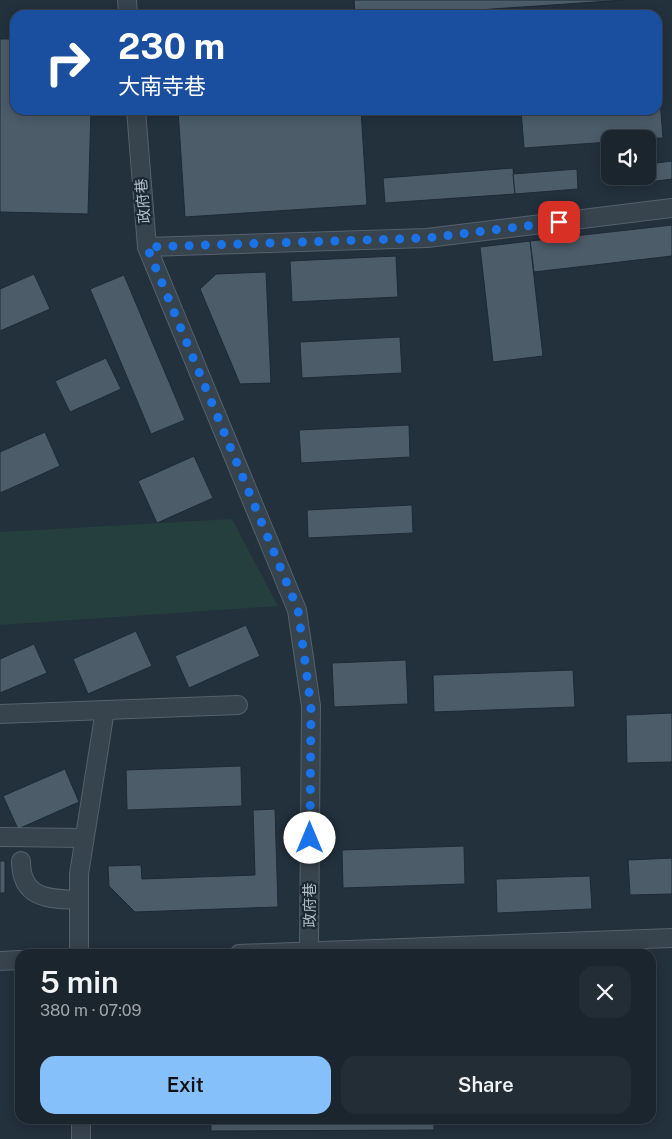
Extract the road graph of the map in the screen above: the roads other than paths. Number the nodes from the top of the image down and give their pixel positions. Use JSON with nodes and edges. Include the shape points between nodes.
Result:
{"nodes":[{"id":1,"x":136,"y":115,"type":"edge"},
{"id":2,"x":672,"y":208,"type":"edge"},
{"id":3,"x":147,"y":247,"type":"junction"},
{"id":4,"x":238,"y":705,"type":"dead end"},
{"id":5,"x":104,"y":710,"type":"junction"},
{"id":6,"x":0,"y":714,"type":"edge"},
{"id":7,"x":0,"y":837,"type":"edge"},
{"id":8,"x":84,"y":838,"type":"junction"},
{"id":9,"x":21,"y":861,"type":"dead end"},
{"id":10,"x":79,"y":900,"type":"junction"},
{"id":11,"x":672,"y":938,"type":"edge"},
{"id":12,"x":79,"y":949,"type":"edge"},
{"id":13,"x":310,"y":949,"type":"edge"},
{"id":14,"x":388,"y":949,"type":"edge"},
{"id":15,"x":15,"y":960,"type":"edge"},
{"id":16,"x":0,"y":961,"type":"edge"},
{"id":17,"x":80,"y":1124,"type":"edge"},
{"id":18,"x":81,"y":1139,"type":"edge"}],
"edges":[{"from":1,"to":3,"type":"street","name":"政府巷"},
{"from":2,"to":3,"type":"street","via":[[427,238]]},
{"from":3,"to":13,"type":"street","name":"政府巷","via":[[298,610],[311,706]]},
{"from":4,"to":5,"type":"street"},
{"from":5,"to":6,"type":"street"},
{"from":5,"to":8,"type":"street"},
{"from":7,"to":8,"type":"street"},
{"from":8,"to":10,"type":"street"},
{"from":9,"to":10,"type":"street","via":[[24,878],[35,892],[48,898]]},
{"from":10,"to":12,"type":"street"},
{"from":11,"to":14,"type":"street"},
{"from":15,"to":16,"type":"street"},
{"from":17,"to":18,"type":"street"}]}
